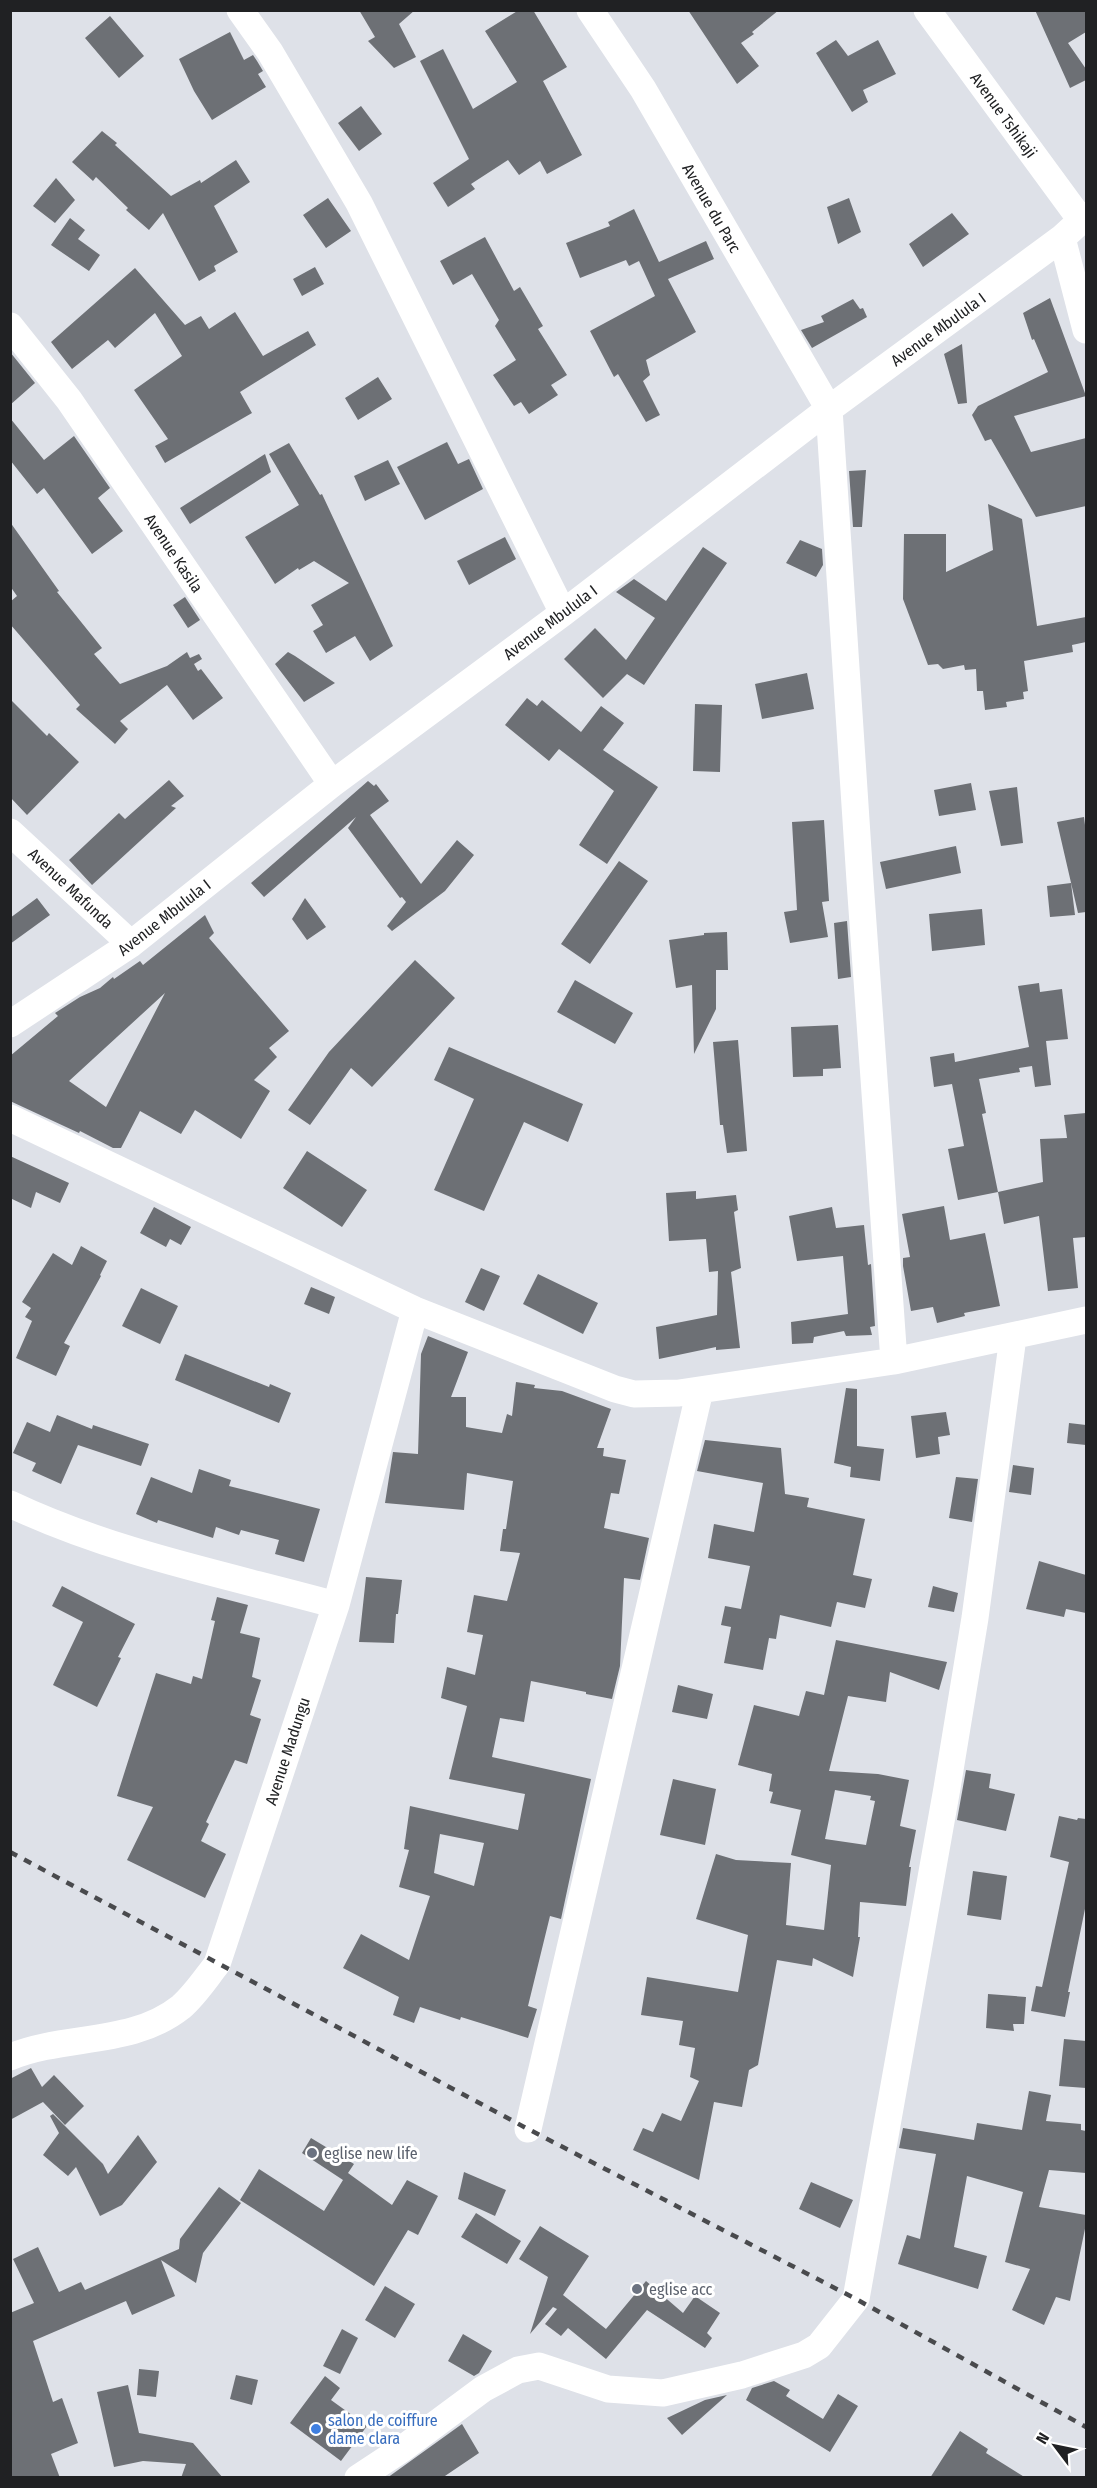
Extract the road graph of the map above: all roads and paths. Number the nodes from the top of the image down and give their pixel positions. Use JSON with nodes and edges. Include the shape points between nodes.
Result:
{"nodes":[{"id":1,"x":240,"y":10,"type":"edge"},
{"id":2,"x":590,"y":10,"type":"edge"},
{"id":3,"x":927,"y":10,"type":"edge"},
{"id":4,"x":1076,"y":225,"type":"edge"},
{"id":5,"x":10,"y":326,"type":"edge"},
{"id":6,"x":1086,"y":330,"type":"edge"},
{"id":7,"x":830,"y":409,"type":"junction"},
{"id":8,"x":563,"y":613,"type":"junction"},
{"id":9,"x":332,"y":784,"type":"junction"},
{"id":10,"x":10,"y":832,"type":"edge"},
{"id":11,"x":130,"y":944,"type":"junction"},
{"id":12,"x":10,"y":1024,"type":"edge"},
{"id":13,"x":10,"y":1118,"type":"edge"},
{"id":14,"x":415,"y":1310,"type":"junction"},
{"id":15,"x":1086,"y":1320,"type":"edge"},
{"id":16,"x":1013,"y":1337,"type":"junction"},
{"id":17,"x":894,"y":1361,"type":"junction"},
{"id":18,"x":700,"y":1390,"type":"junction"},
{"id":19,"x":10,"y":1504,"type":"edge"},
{"id":20,"x":336,"y":1605,"type":"junction"},
{"id":21,"x":10,"y":2057,"type":"edge"},
{"id":22,"x":528,"y":2129,"type":"dead end"},
{"id":23,"x":358,"y":2478,"type":"edge"}],
"edges":[{"from":1,"to":8,"type":"street","via":[[270,52],[359,203]]},
{"from":2,"to":7,"type":"street","name":"Avenue du Parc","via":[[643,89]]},
{"from":3,"to":4,"type":"street","name":"Avenue Tshikaji"},
{"from":4,"to":6,"type":"street"},
{"from":4,"to":7,"type":"street","name":"Avenue Mbulula I"},
{"from":5,"to":9,"type":"street","name":"Avenue Kasila","via":[[69,400]]},
{"from":7,"to":8,"type":"street","name":"Avenue Mbulula I"},
{"from":7,"to":17,"type":"street"},
{"from":8,"to":9,"type":"street","name":"Avenue Mbulula I"},
{"from":9,"to":11,"type":"street","name":"Avenue Mbulula I"},
{"from":10,"to":11,"type":"street","name":"Avenue Mafunda"},
{"from":11,"to":12,"type":"street","name":"Avenue Mbulula I"},
{"from":13,"to":14,"type":"street"},
{"from":14,"to":18,"type":"street","via":[[624,1392],[649,1395]]},
{"from":14,"to":20,"type":"street","name":"Avenue Madungu"},
{"from":15,"to":16,"type":"street"},
{"from":16,"to":17,"type":"street"},
{"from":16,"to":23,"type":"street","via":[[972,1641],[856,2299],[819,2346],[804,2355],[674,2391],[608,2389],[539,2366],[518,2370],[483,2389]]},
{"from":17,"to":18,"type":"street"},
{"from":18,"to":22,"type":"street"},
{"from":19,"to":20,"type":"street","via":[[92,1538]]},
{"from":20,"to":21,"type":"street","name":"Avenue Madungu","via":[[217,1964],[192,1996],[165,2018],[117,2036],[56,2044]]}]}
